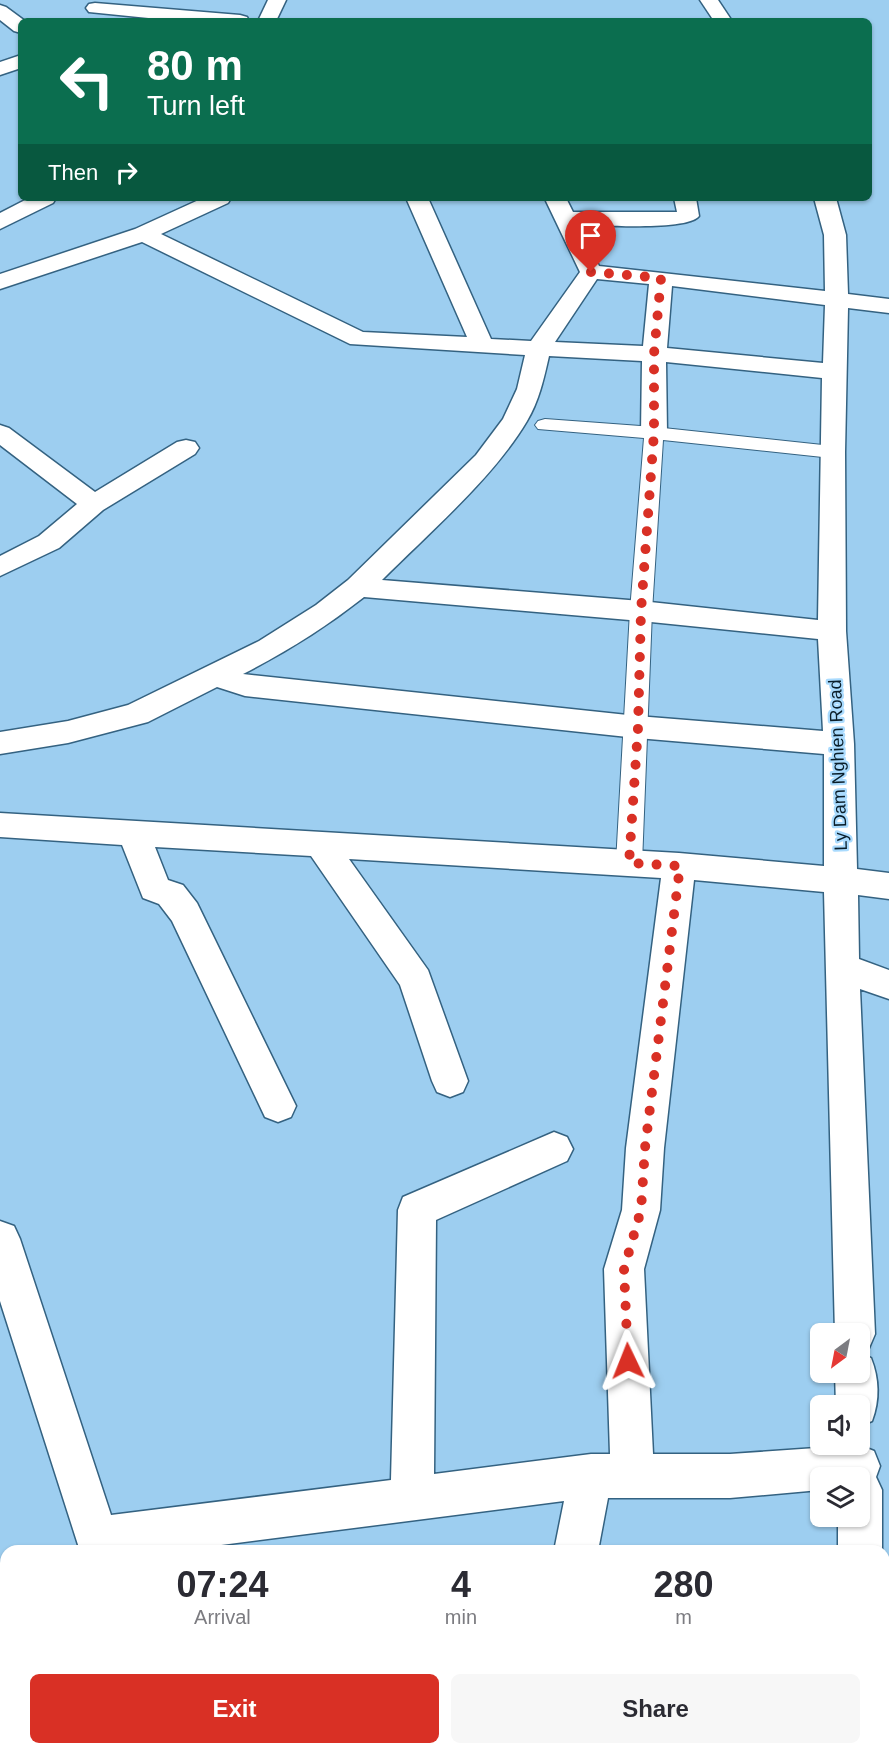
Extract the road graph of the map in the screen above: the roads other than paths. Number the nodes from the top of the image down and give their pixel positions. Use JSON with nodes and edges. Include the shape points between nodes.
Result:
{"nodes":[{"id":1,"x":277,"y":0,"type":"edge"},
{"id":2,"x":708,"y":0,"type":"edge"},
{"id":3,"x":95,"y":8,"type":"dead end"},
{"id":4,"x":0,"y":11,"type":"edge"},
{"id":5,"x":207,"y":18,"type":"edge"},
{"id":6,"x":268,"y":18,"type":"edge"},
{"id":7,"x":721,"y":18,"type":"edge"},
{"id":8,"x":18,"y":25,"type":"edge"},
{"id":9,"x":18,"y":62,"type":"edge"},
{"id":10,"x":0,"y":69,"type":"edge"},
{"id":11,"x":39,"y":201,"type":"edge"},
{"id":12,"x":214,"y":201,"type":"edge"},
{"id":13,"x":418,"y":201,"type":"edge"},
{"id":14,"x":686,"y":201,"type":"edge"},
{"id":15,"x":826,"y":201,"type":"edge"},
{"id":16,"x":560,"y":208,"type":"edge"},
{"id":17,"x":0,"y":222,"type":"edge"},
{"id":18,"x":143,"y":234,"type":"junction"},
{"id":19,"x":0,"y":262,"type":"edge"},
{"id":20,"x":33,"y":272,"type":"junction"},
{"id":21,"x":591,"y":272,"type":"junction"},
{"id":22,"x":661,"y":278,"type":"junction"},
{"id":23,"x":0,"y":282,"type":"edge"},
{"id":24,"x":837,"y":301,"type":"junction"},
{"id":25,"x":889,"y":306,"type":"edge"},
{"id":26,"x":482,"y":345,"type":"junction"},
{"id":27,"x":539,"y":347,"type":"junction"},
{"id":28,"x":654,"y":354,"type":"junction"},
{"id":29,"x":835,"y":372,"type":"junction"},
{"id":30,"x":545,"y":425,"type":"dead end"},
{"id":31,"x":0,"y":433,"type":"edge"},
{"id":32,"x":654,"y":433,"type":"junction"},
{"id":33,"x":186,"y":448,"type":"dead end"},
{"id":34,"x":832,"y":452,"type":"junction"},
{"id":35,"x":94,"y":504,"type":"junction"},
{"id":36,"x":0,"y":567,"type":"edge"},
{"id":37,"x":358,"y":587,"type":"junction"},
{"id":38,"x":641,"y":611,"type":"junction"},
{"id":39,"x":832,"y":632,"type":"junction"},
{"id":40,"x":213,"y":675,"type":"junction"},
{"id":41,"x":638,"y":728,"type":"junction"},
{"id":42,"x":0,"y":743,"type":"edge"},
{"id":43,"x":839,"y":744,"type":"junction"},
{"id":44,"x":0,"y":825,"type":"edge"},
{"id":45,"x":134,"y":833,"type":"junction"},
{"id":46,"x":321,"y":845,"type":"junction"},
{"id":47,"x":629,"y":863,"type":"junction"},
{"id":48,"x":680,"y":866,"type":"junction"},
{"id":49,"x":842,"y":880,"type":"junction"},
{"id":50,"x":889,"y":886,"type":"edge"},
{"id":51,"x":843,"y":967,"type":"junction"},
{"id":52,"x":889,"y":985,"type":"edge"},
{"id":53,"x":450,"y":1081,"type":"dead end"},
{"id":54,"x":278,"y":1106,"type":"dead end"},
{"id":55,"x":554,"y":1149,"type":"dead end"},
{"id":56,"x":0,"y":1239,"type":"edge"},
{"id":57,"x":855,"y":1323,"type":"edge"},
{"id":58,"x":810,"y":1472,"type":"edge"},
{"id":59,"x":591,"y":1476,"type":"junction"},
{"id":60,"x":632,"y":1477,"type":"junction"},
{"id":61,"x":412,"y":1499,"type":"junction"},
{"id":62,"x":860,"y":1527,"type":"edge"},
{"id":63,"x":577,"y":1545,"type":"edge"},
{"id":64,"x":860,"y":1545,"type":"edge"}],
"edges":[{"from":1,"to":6,"type":"street"},
{"from":2,"to":7,"type":"street"},
{"from":3,"to":5,"type":"street"},
{"from":4,"to":8,"type":"street"},
{"from":9,"to":10,"type":"street"},
{"from":11,"to":17,"type":"street"},
{"from":12,"to":18,"type":"street"},
{"from":13,"to":26,"type":"street"},
{"from":14,"to":16,"type":"street","via":[[688,216],[680,219]]},
{"from":15,"to":24,"type":"street","name":"Ly Dam Nghien Road","via":[[835,235]]},
{"from":16,"to":21,"type":"street"},
{"from":18,"to":20,"type":"street"},
{"from":18,"to":26,"type":"street","via":[[358,339]]},
{"from":19,"to":20,"type":"street"},
{"from":20,"to":23,"type":"street"},
{"from":21,"to":22,"type":"street"},
{"from":21,"to":27,"type":"street"},
{"from":22,"to":24,"type":"street"},
{"from":22,"to":28,"type":"street"},
{"from":24,"to":25,"type":"street"},
{"from":24,"to":29,"type":"street","name":"Ly Dam Nghien Road"},
{"from":26,"to":27,"type":"street"},
{"from":27,"to":28,"type":"street"},
{"from":27,"to":37,"type":"street","via":[[529,389],[515,420],[485,461]]},
{"from":28,"to":29,"type":"street"},
{"from":28,"to":32,"type":"street"},
{"from":29,"to":34,"type":"street","name":"Ly Dam Nghien Road"},
{"from":30,"to":32,"type":"lane"},
{"from":31,"to":35,"type":"street"},
{"from":32,"to":34,"type":"lane"},
{"from":32,"to":38,"type":"lane"},
{"from":33,"to":35,"type":"street"},
{"from":34,"to":39,"type":"street","name":"Ly Dam Nghien Road"},
{"from":35,"to":36,"type":"street","via":[[49,542]]},
{"from":37,"to":38,"type":"street"},
{"from":37,"to":40,"type":"street","via":[[327,612],[269,648]]},
{"from":38,"to":39,"type":"street"},
{"from":38,"to":41,"type":"lane"},
{"from":39,"to":43,"type":"street","name":"Ly Dam Nghien Road"},
{"from":40,"to":41,"type":"street","via":[[244,685]]},
{"from":40,"to":42,"type":"street","via":[[137,714],[68,732]]},
{"from":41,"to":43,"type":"street"},
{"from":41,"to":47,"type":"lane"},
{"from":43,"to":49,"type":"street","name":"Ly Dam Nghien Road"},
{"from":44,"to":45,"type":"street"},
{"from":45,"to":46,"type":"street"},
{"from":45,"to":54,"type":"street","via":[[155,889],[171,894],[185,913]]},
{"from":46,"to":47,"type":"street"},
{"from":46,"to":53,"type":"street","via":[[416,980]]},
{"from":47,"to":48,"type":"street"},
{"from":48,"to":49,"type":"street"},
{"from":48,"to":60,"type":"street","via":[[645,1148],[641,1210],[624,1269]]},
{"from":49,"to":50,"type":"street"},
{"from":49,"to":51,"type":"street","name":"Ly Dam Nghien Road"},
{"from":51,"to":52,"type":"street"},
{"from":51,"to":57,"type":"street","name":"Ly Dam Nghien Road"},
{"from":55,"to":61,"type":"street","via":[[417,1210]]},
{"from":56,"to":61,"type":"street","via":[[96,1539]]},
{"from":58,"to":60,"type":"street"},
{"from":59,"to":60,"type":"street"},
{"from":59,"to":61,"type":"street"},
{"from":59,"to":63,"type":"street"},
{"from":62,"to":64,"type":"street"}]}
